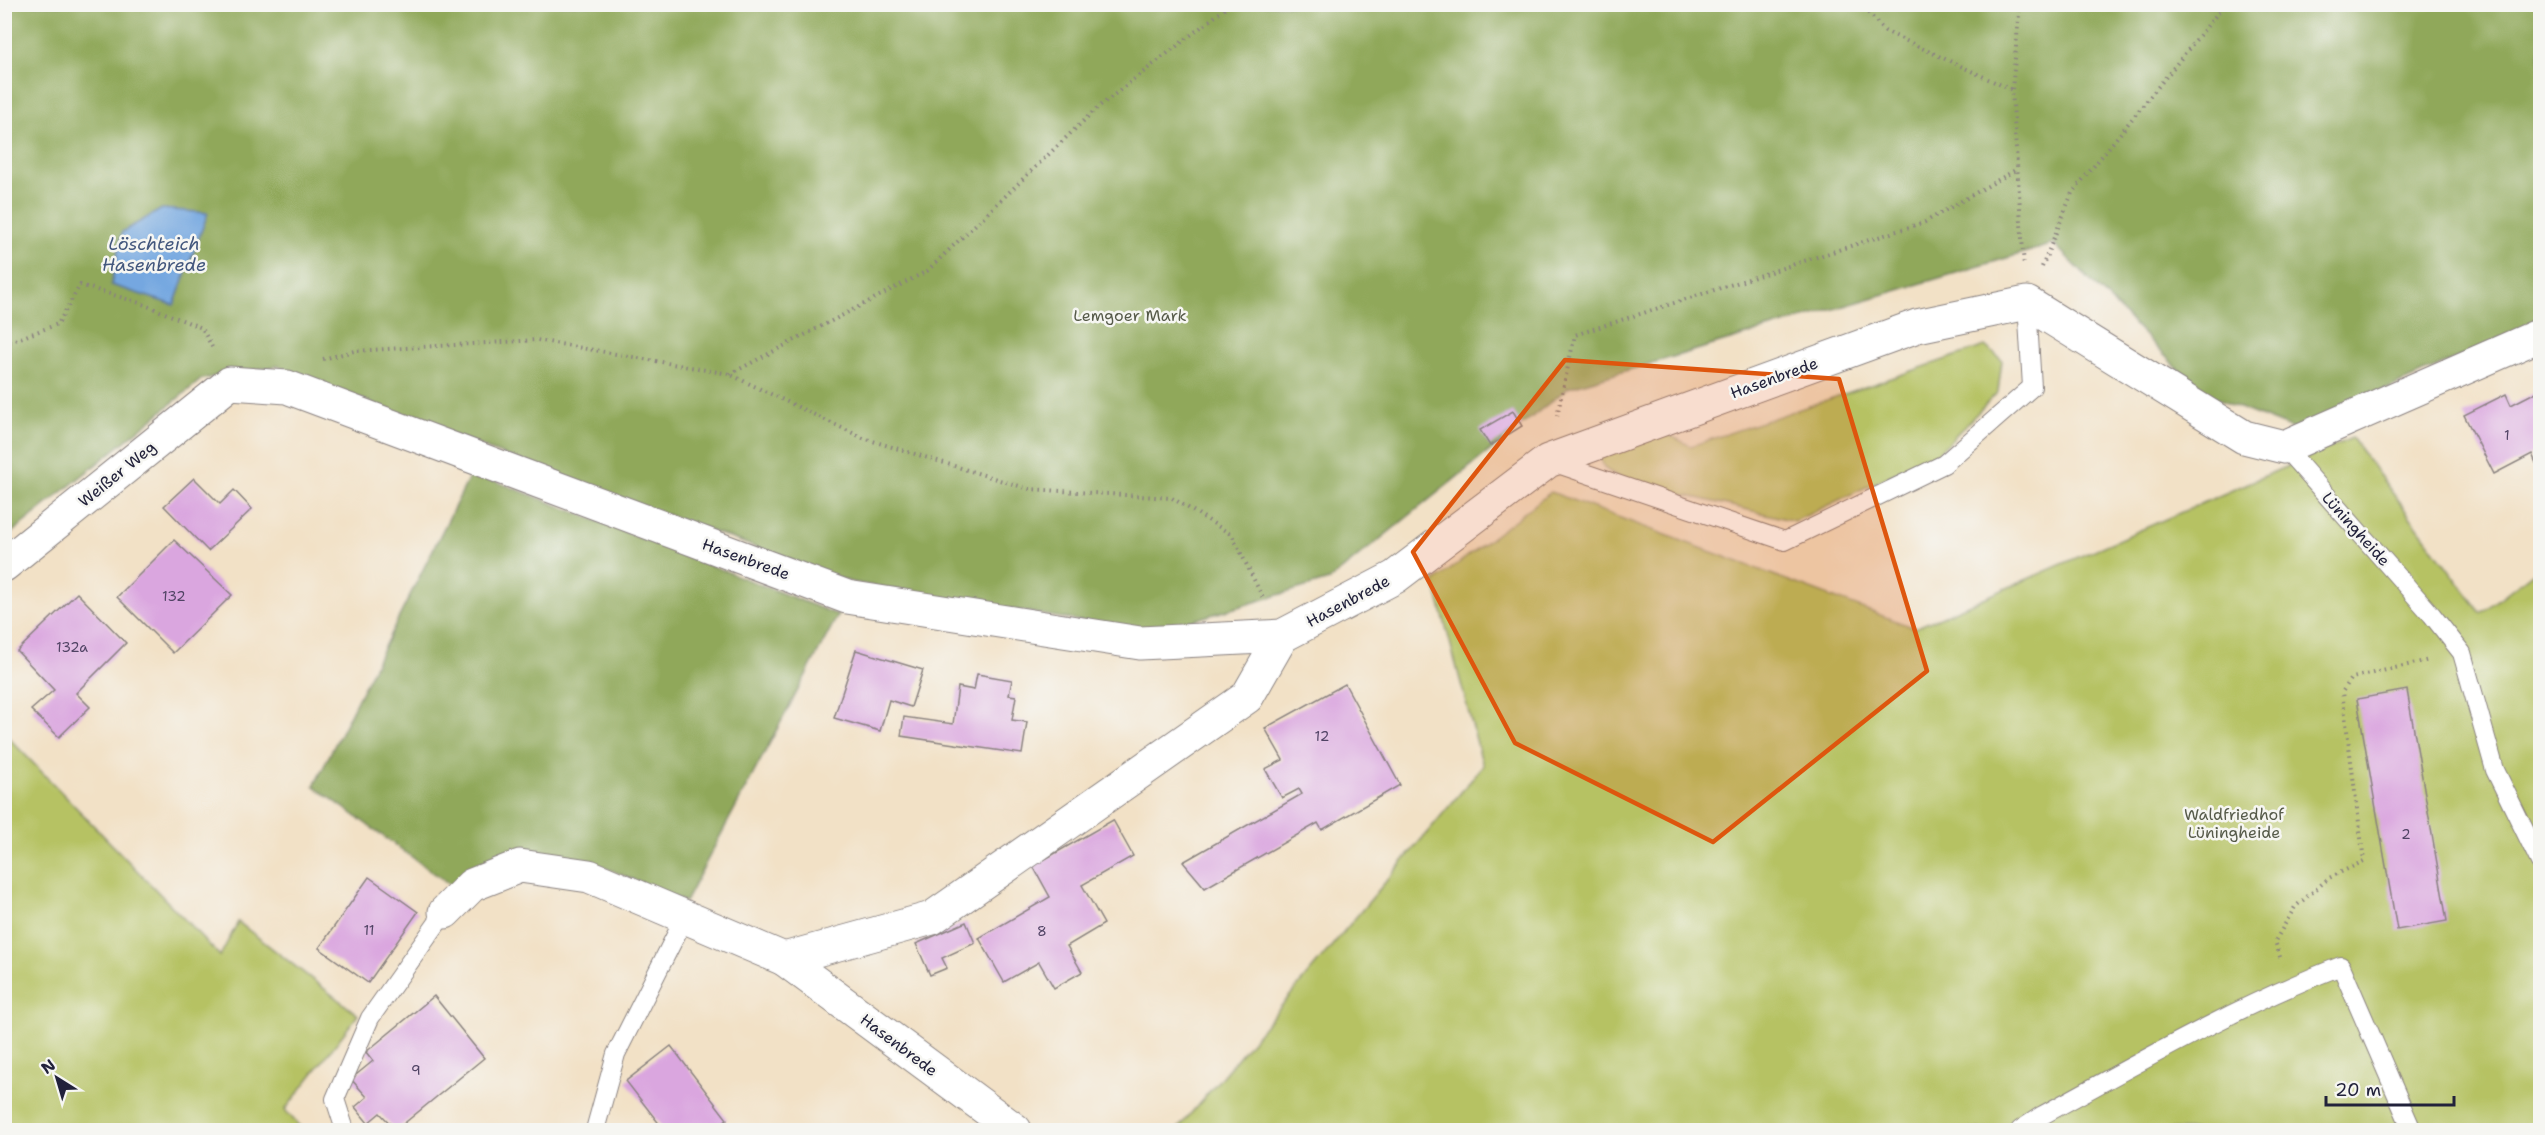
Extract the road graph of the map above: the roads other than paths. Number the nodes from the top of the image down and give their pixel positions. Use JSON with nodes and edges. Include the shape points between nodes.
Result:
{"nodes":[{"id":1,"x":2027,"y":303,"type":"junction"},
{"id":2,"x":2541,"y":335,"type":"edge"},
{"id":3,"x":230,"y":383,"type":"joint"},
{"id":4,"x":2284,"y":447,"type":"junction"},
{"id":5,"x":1548,"y":460,"type":"junction"},
{"id":6,"x":4,"y":565,"type":"edge"},
{"id":7,"x":1282,"y":636,"type":"junction"},
{"id":8,"x":2541,"y":862,"type":"edge"},
{"id":9,"x":445,"y":912,"type":"joint"},
{"id":10,"x":685,"y":917,"type":"junction"},
{"id":11,"x":784,"y":959,"type":"junction"},
{"id":12,"x":345,"y":1131,"type":"edge"},
{"id":13,"x":595,"y":1131,"type":"edge"},
{"id":14,"x":1015,"y":1131,"type":"edge"},
{"id":15,"x":2019,"y":1131,"type":"edge"},
{"id":16,"x":2412,"y":1131,"type":"edge"}],
"edges":[{"from":1,"to":4,"type":"street","via":[[2244,437]]},
{"from":1,"to":5,"type":"street","name":"Hasenbrede","via":[[1917,326]]},
{"from":1,"to":5,"type":"lane","via":[[2032,387],[1944,464],[1785,541]]},
{"from":2,"to":4,"type":"street"},
{"from":3,"to":6,"type":"street","name":"Weißer Weg"},
{"from":3,"to":7,"type":"street","name":"Hasenbrede","via":[[286,387],[847,597],[1140,643]]},
{"from":4,"to":8,"type":"lane","name":"Lüningheide","via":[[2462,653],[2496,770]]},
{"from":5,"to":7,"type":"street","name":"Hasenbrede","via":[[1395,578]]},
{"from":7,"to":11,"type":"street","via":[[1247,697],[932,918]]},
{"from":9,"to":10,"type":"street","name":"Hasenbrede","via":[[472,885],[520,866],[589,876]]},
{"from":9,"to":12,"type":"lane","via":[[370,1018],[335,1099]]},
{"from":10,"to":11,"type":"street","name":"Hasenbrede"},
{"from":10,"to":13,"type":"lane","via":[[616,1054]]},
{"from":11,"to":14,"type":"street","name":"Hasenbrede"},
{"from":15,"to":16,"type":"lane","via":[[2207,1025],[2291,985],[2342,966]]}]}
